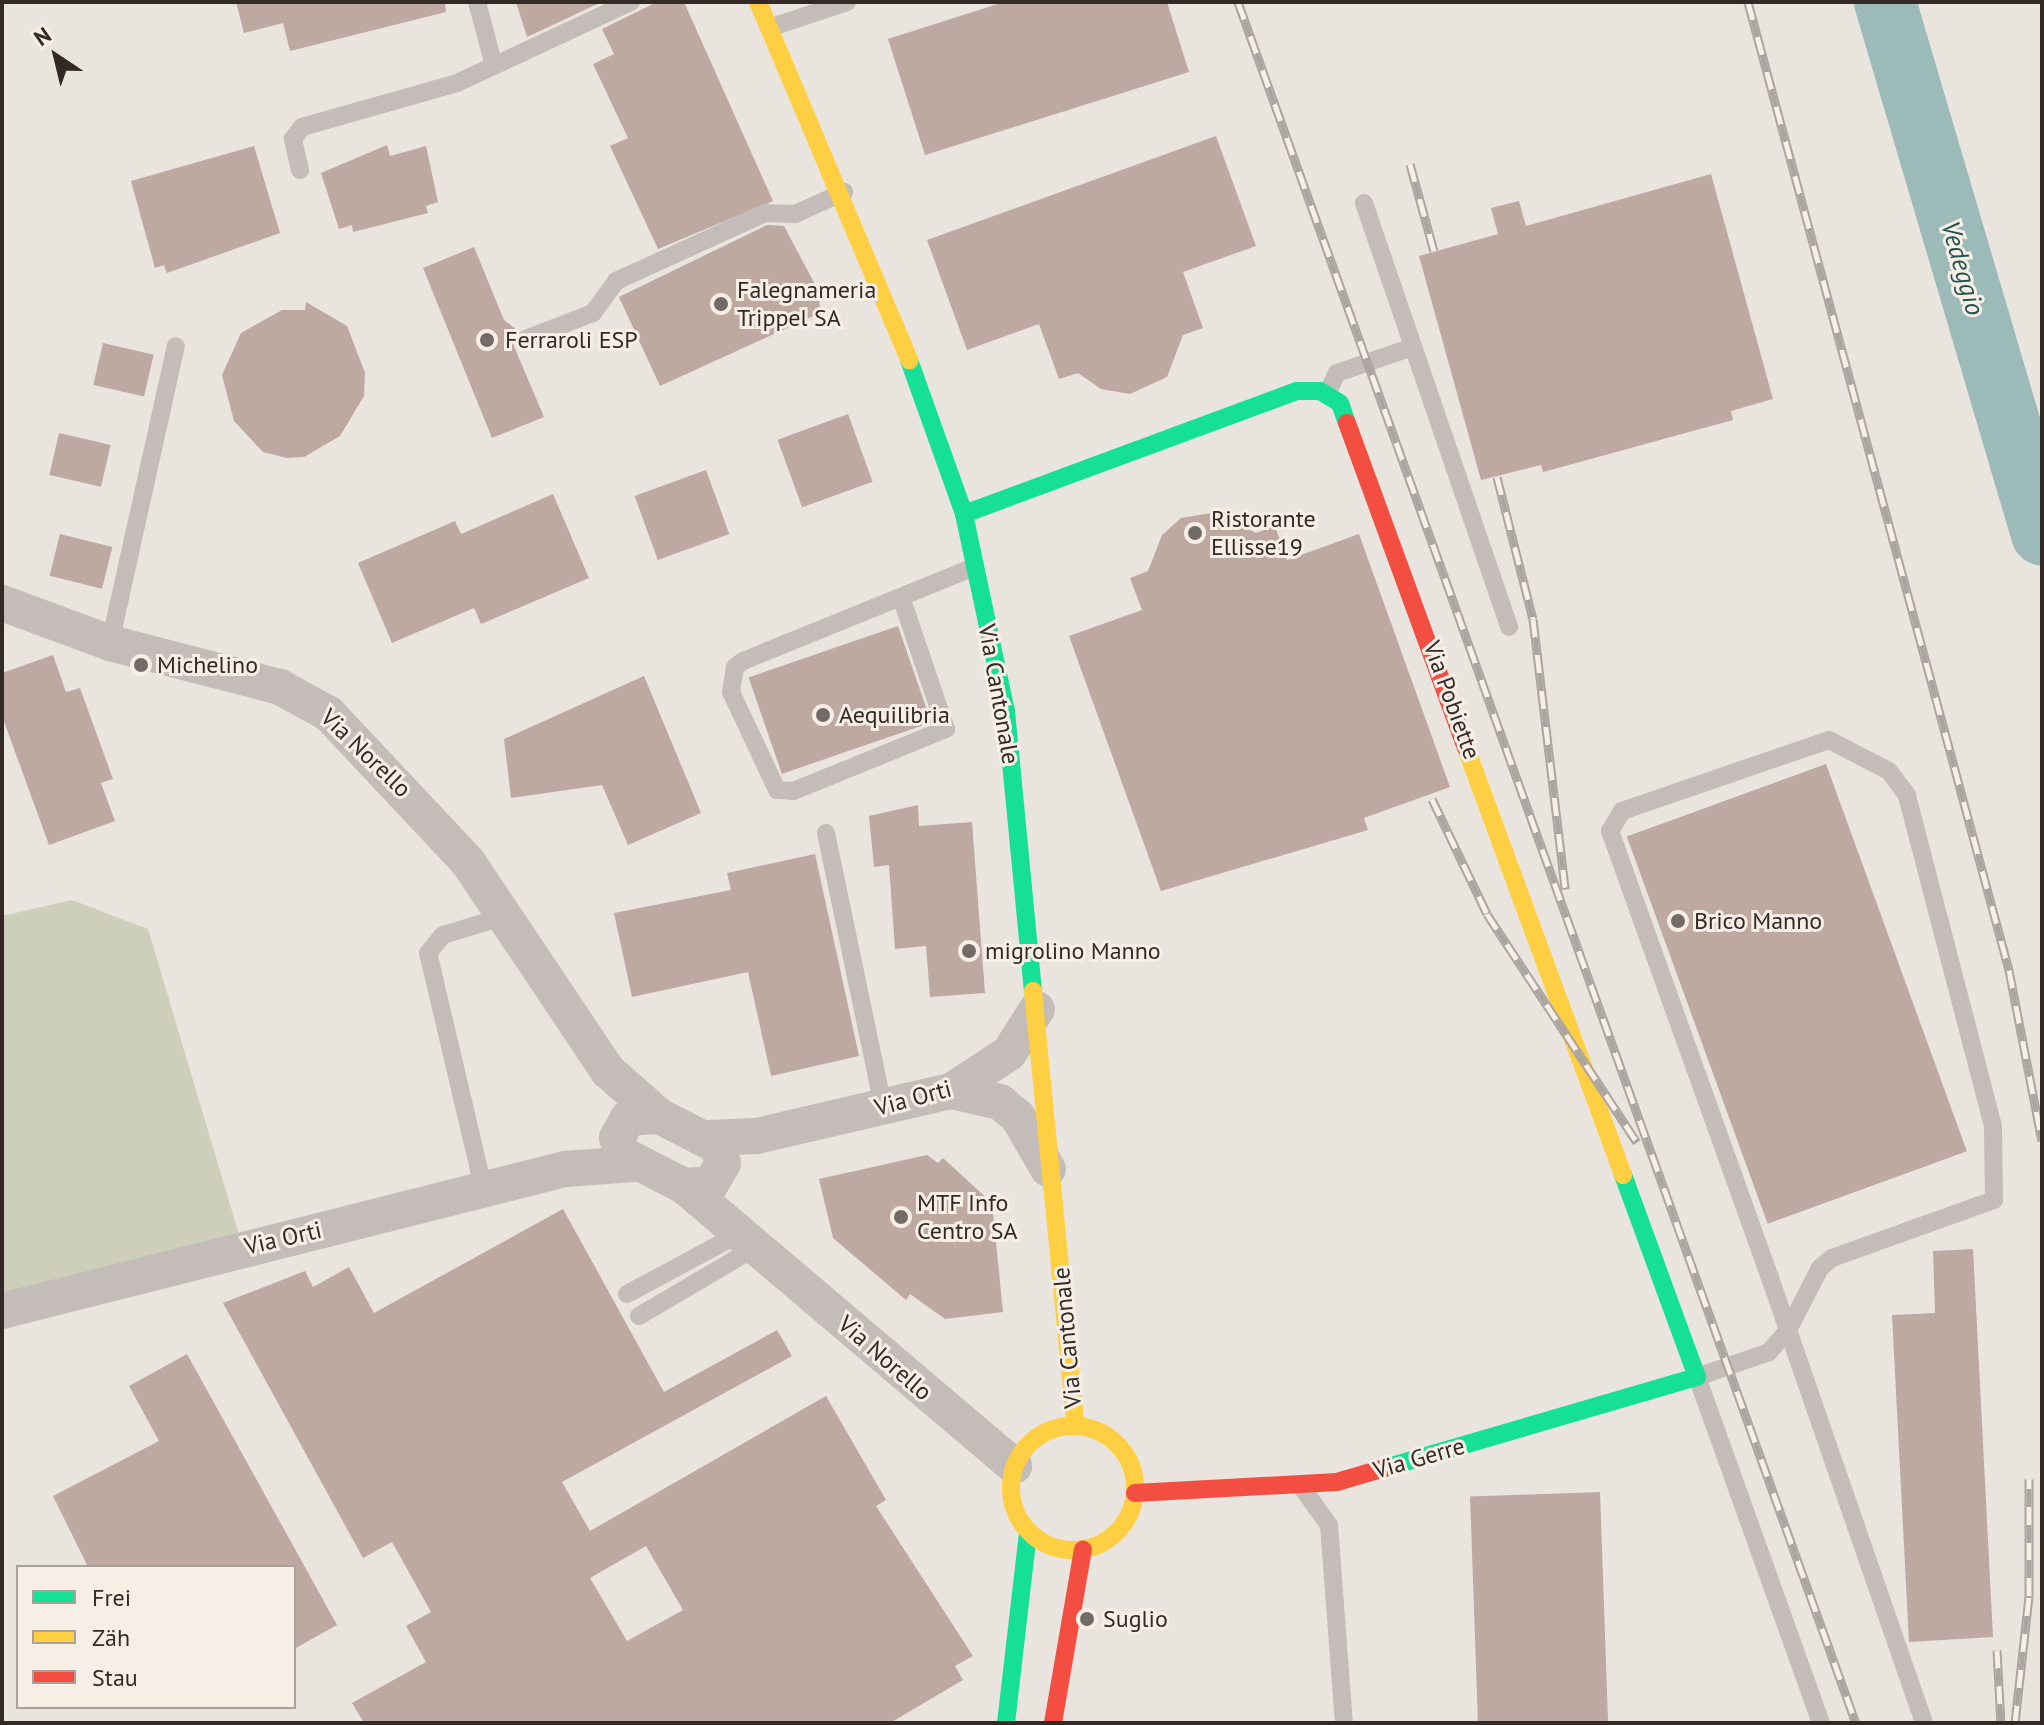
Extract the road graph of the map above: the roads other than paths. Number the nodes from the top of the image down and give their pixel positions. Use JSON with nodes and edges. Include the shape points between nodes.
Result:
{"nodes":[{"id":1,"x":477,"y":2,"type":"edge"},
{"id":2,"x":631,"y":2,"type":"edge"},
{"id":3,"x":758,"y":2,"type":"edge"},
{"id":4,"x":847,"y":2,"type":"edge"},
{"id":5,"x":769,"y":28,"type":"junction"},
{"id":6,"x":494,"y":66,"type":"junction"},
{"id":7,"x":300,"y":170,"type":"dead end"},
{"id":8,"x":844,"y":192,"type":"junction"},
{"id":9,"x":1364,"y":203,"type":"dead end"},
{"id":10,"x":526,"y":339,"type":"dead end"},
{"id":11,"x":176,"y":346,"type":"dead end"},
{"id":12,"x":1413,"y":347,"type":"junction"},
{"id":13,"x":1327,"y":394,"type":"junction"},
{"id":14,"x":964,"y":514,"type":"junction"},
{"id":15,"x":975,"y":567,"type":"junction"},
{"id":16,"x":901,"y":597,"type":"junction"},
{"id":17,"x":2,"y":603,"type":"edge"},
{"id":18,"x":1509,"y":627,"type":"dead end"},
{"id":19,"x":110,"y":643,"type":"junction"},
{"id":20,"x":826,"y":833,"type":"dead end"},
{"id":21,"x":506,"y":916,"type":"junction"},
{"id":22,"x":1037,"y":1009,"type":"junction"},
{"id":23,"x":608,"y":1071,"type":"junction"},
{"id":24,"x":951,"y":1091,"type":"junction"},
{"id":25,"x":883,"y":1107,"type":"junction"},
{"id":26,"x":659,"y":1116,"type":"junction"},
{"id":27,"x":624,"y":1142,"type":"junction"},
{"id":28,"x":708,"y":1166,"type":"junction"},
{"id":29,"x":1053,"y":1177,"type":"junction"},
{"id":30,"x":484,"y":1191,"type":"junction"},
{"id":31,"x":749,"y":1240,"type":"junction"},
{"id":32,"x":627,"y":1294,"type":"dead end"},
{"id":33,"x":2,"y":1311,"type":"edge"},
{"id":34,"x":639,"y":1316,"type":"dead end"},
{"id":35,"x":1788,"y":1330,"type":"junction"},
{"id":36,"x":1697,"y":1377,"type":"junction"},
{"id":37,"x":1076,"y":1426,"type":"junction"},
{"id":38,"x":1014,"y":1466,"type":"junction"},
{"id":39,"x":1301,"y":1487,"type":"junction"},
{"id":40,"x":1135,"y":1493,"type":"junction"},
{"id":41,"x":1028,"y":1532,"type":"junction"},
{"id":42,"x":1083,"y":1550,"type":"junction"},
{"id":43,"x":1006,"y":1723,"type":"edge"},
{"id":44,"x":1053,"y":1723,"type":"edge"},
{"id":45,"x":1344,"y":1723,"type":"edge"},
{"id":46,"x":1821,"y":1723,"type":"edge"},
{"id":47,"x":1924,"y":1723,"type":"edge"}],
"edges":[{"from":1,"to":6,"type":"lane"},
{"from":2,"to":6,"type":"lane"},
{"from":3,"to":5,"type":"main road","name":"Via Cantonale"},
{"from":4,"to":5,"type":"lane"},
{"from":5,"to":8,"type":"main road","name":"Via Cantonale"},
{"from":6,"to":7,"type":"lane","via":[[302,127],[293,139]]},
{"from":8,"to":10,"type":"lane","via":[[795,214],[765,213],[616,281],[593,313]]},
{"from":8,"to":14,"type":"main road","name":"Via Cantonale"},
{"from":9,"to":12,"type":"lane"},
{"from":11,"to":19,"type":"lane"},
{"from":12,"to":13,"type":"lane","via":[[1337,373]]},
{"from":12,"to":18,"type":"lane"},
{"from":13,"to":14,"type":"main road","via":[[1296,391]]},
{"from":13,"to":36,"type":"main road","name":"Via Pobiette","via":[[1353,424]]},
{"from":14,"to":15,"type":"main road","name":"Via Cantonale"},
{"from":15,"to":16,"type":"lane"},
{"from":15,"to":22,"type":"main road","name":"Via Cantonale","via":[[1006,711]]},
{"from":16,"to":16,"type":"lane","via":[[735,667],[731,692],[777,790],[793,791],[946,729]]},
{"from":17,"to":19,"type":"street","name":"Via Norello"},
{"from":19,"to":21,"type":"street","name":"Via Norello","via":[[280,687],[329,714],[429,815]]},
{"from":20,"to":25,"type":"lane"},
{"from":21,"to":23,"type":"street","name":"Via Norello"},
{"from":21,"to":30,"type":"lane","via":[[443,935],[428,953]]},
{"from":22,"to":24,"type":"street","name":"Via Orti","via":[[1009,1053]]},
{"from":22,"to":29,"type":"main road","name":"Via Cantonale"},
{"from":23,"to":26,"type":"street","name":"Via Norello"},
{"from":23,"to":27,"type":"street","name":"Via Norello"},
{"from":24,"to":25,"type":"street","name":"Via Orti"},
{"from":24,"to":29,"type":"street","via":[[987,1095],[1018,1117]]},
{"from":25,"to":28,"type":"street","name":"Via Orti","via":[[757,1136]]},
{"from":26,"to":27,"type":"street","via":[[635,1114]]},
{"from":26,"to":28,"type":"street","name":"Via Norello"},
{"from":27,"to":28,"type":"street","name":"Via Norello"},
{"from":27,"to":30,"type":"street","name":"Via Orti","via":[[565,1169]]},
{"from":28,"to":31,"type":"street","name":"Via Norello"},
{"from":29,"to":37,"type":"main road","name":"Via Cantonale"},
{"from":30,"to":33,"type":"street","name":"Via Orti"},
{"from":31,"to":32,"type":"lane"},
{"from":31,"to":34,"type":"lane"},
{"from":31,"to":38,"type":"street","name":"Via Norello"},
{"from":35,"to":35,"type":"lane","via":[[1825,1262],[1994,1200],[1993,1126],[1907,795],[1889,771],[1829,740],[1622,811],[1610,823]]},
{"from":35,"to":36,"type":"lane","via":[[1761,1356]]},
{"from":35,"to":47,"type":"lane"},
{"from":36,"to":39,"type":"main road","name":"Via Gerre"},
{"from":36,"to":46,"type":"lane"},
{"from":37,"to":38,"type":"main road","via":[[1039,1436]]},
{"from":37,"to":40,"type":"main road","via":[[1120,1447]]},
{"from":38,"to":41,"type":"main road","via":[[1011,1501]]},
{"from":39,"to":40,"type":"main road","name":"Via Gerre"},
{"from":39,"to":45,"type":"lane","via":[[1329,1525]]},
{"from":40,"to":42,"type":"main road","via":[[1113,1536]]},
{"from":41,"to":42,"type":"main road","via":[[1063,1550]]},
{"from":41,"to":43,"type":"main road"},
{"from":42,"to":44,"type":"main road"}]}
